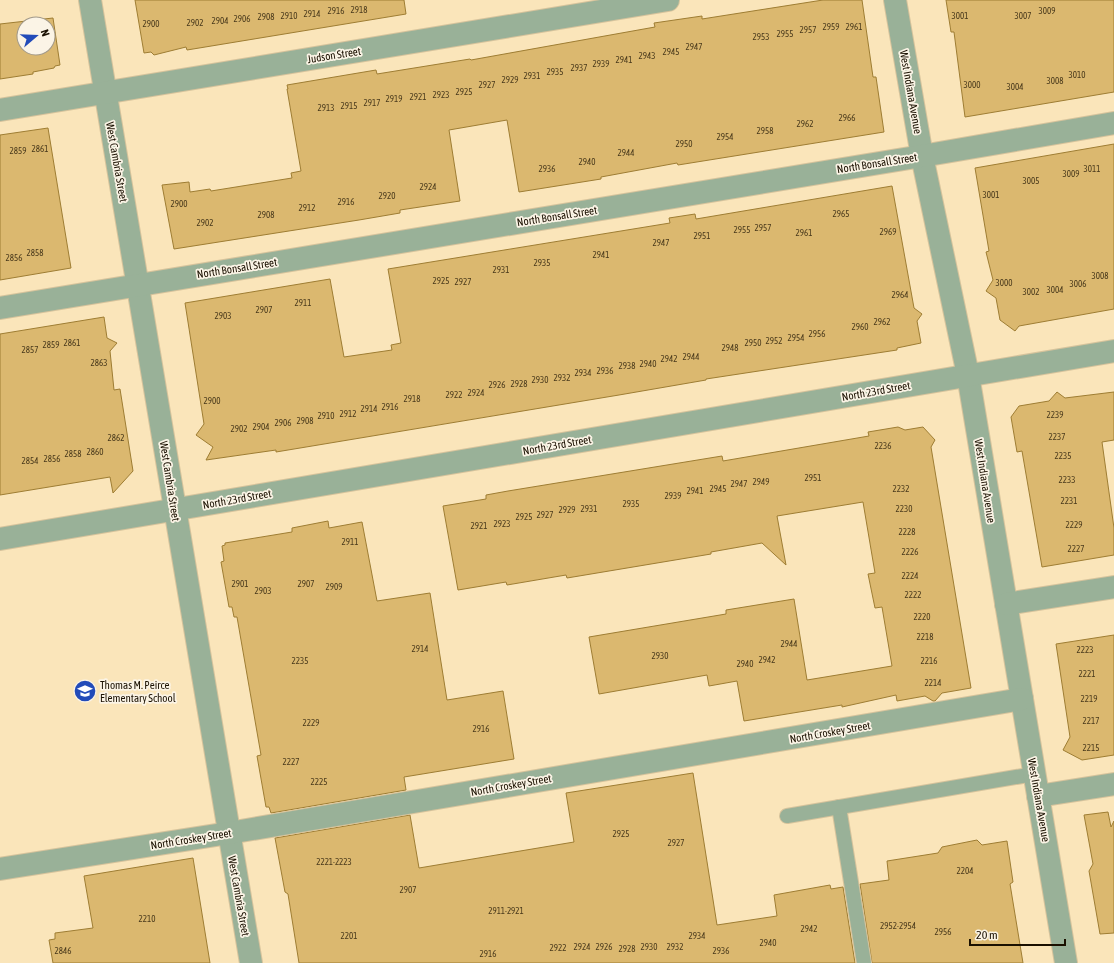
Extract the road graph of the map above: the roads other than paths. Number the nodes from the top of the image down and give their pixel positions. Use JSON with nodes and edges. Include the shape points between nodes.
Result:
{"nodes":[{"id":1,"x":90,"y":0,"type":"edge"},
{"id":2,"x":668,"y":0,"type":"edge"},
{"id":3,"x":895,"y":0,"type":"edge"},
{"id":4,"x":105,"y":92,"type":"junction"},
{"id":5,"x":0,"y":110,"type":"edge"},
{"id":6,"x":1114,"y":123,"type":"edge"},
{"id":7,"x":922,"y":156,"type":"junction"},
{"id":8,"x":137,"y":285,"type":"junction"},
{"id":9,"x":0,"y":308,"type":"edge"},
{"id":10,"x":1114,"y":351,"type":"edge"},
{"id":11,"x":968,"y":375,"type":"junction"},
{"id":12,"x":175,"y":510,"type":"junction"},
{"id":13,"x":0,"y":540,"type":"edge"},
{"id":14,"x":1114,"y":587,"type":"edge"},
{"id":15,"x":1006,"y":604,"type":"junction"},
{"id":16,"x":1022,"y":700,"type":"junction"},
{"id":17,"x":1034,"y":774,"type":"junction"},
{"id":18,"x":1114,"y":784,"type":"edge"},
{"id":19,"x":1038,"y":796,"type":"junction"},
{"id":20,"x":839,"y":807,"type":"junction"},
{"id":21,"x":787,"y":816,"type":"dead end"},
{"id":22,"x":229,"y":833,"type":"junction"},
{"id":23,"x":0,"y":869,"type":"edge"},
{"id":24,"x":251,"y":963,"type":"edge"},
{"id":25,"x":864,"y":963,"type":"edge"},
{"id":26,"x":1066,"y":963,"type":"edge"}],
"edges":[{"from":1,"to":4,"type":"street","name":"West Cambria Street"},
{"from":2,"to":4,"type":"street","name":"Judson Street"},
{"from":3,"to":7,"type":"street","name":"West Indiana Avenue"},
{"from":4,"to":5,"type":"street","name":"Judson Street"},
{"from":4,"to":8,"type":"street","name":"West Cambria Street"},
{"from":6,"to":7,"type":"street","name":"North Bonsall Street"},
{"from":7,"to":8,"type":"street","name":"North Bonsall Street"},
{"from":7,"to":11,"type":"street","name":"West Indiana Avenue"},
{"from":8,"to":9,"type":"street","name":"North Bonsall Street"},
{"from":8,"to":12,"type":"street","name":"West Cambria Street"},
{"from":10,"to":11,"type":"street","name":"North 23rd Street"},
{"from":11,"to":12,"type":"street","name":"North 23rd Street"},
{"from":11,"to":15,"type":"street","name":"West Indiana Avenue"},
{"from":12,"to":13,"type":"street","name":"North 23rd Street"},
{"from":12,"to":22,"type":"street","name":"West Cambria Street"},
{"from":14,"to":15,"type":"street"},
{"from":15,"to":16,"type":"street","name":"West Indiana Avenue"},
{"from":16,"to":17,"type":"street","name":"West Indiana Avenue"},
{"from":16,"to":22,"type":"street","name":"North Croskey Street"},
{"from":17,"to":19,"type":"street","name":"West Indiana Avenue"},
{"from":17,"to":20,"type":"lane"},
{"from":18,"to":19,"type":"street"},
{"from":19,"to":26,"type":"street","name":"West Indiana Avenue"},
{"from":20,"to":21,"type":"lane"},
{"from":20,"to":25,"type":"lane"},
{"from":22,"to":23,"type":"street","name":"North Croskey Street"},
{"from":22,"to":24,"type":"street","name":"West Cambria Street"}]}
